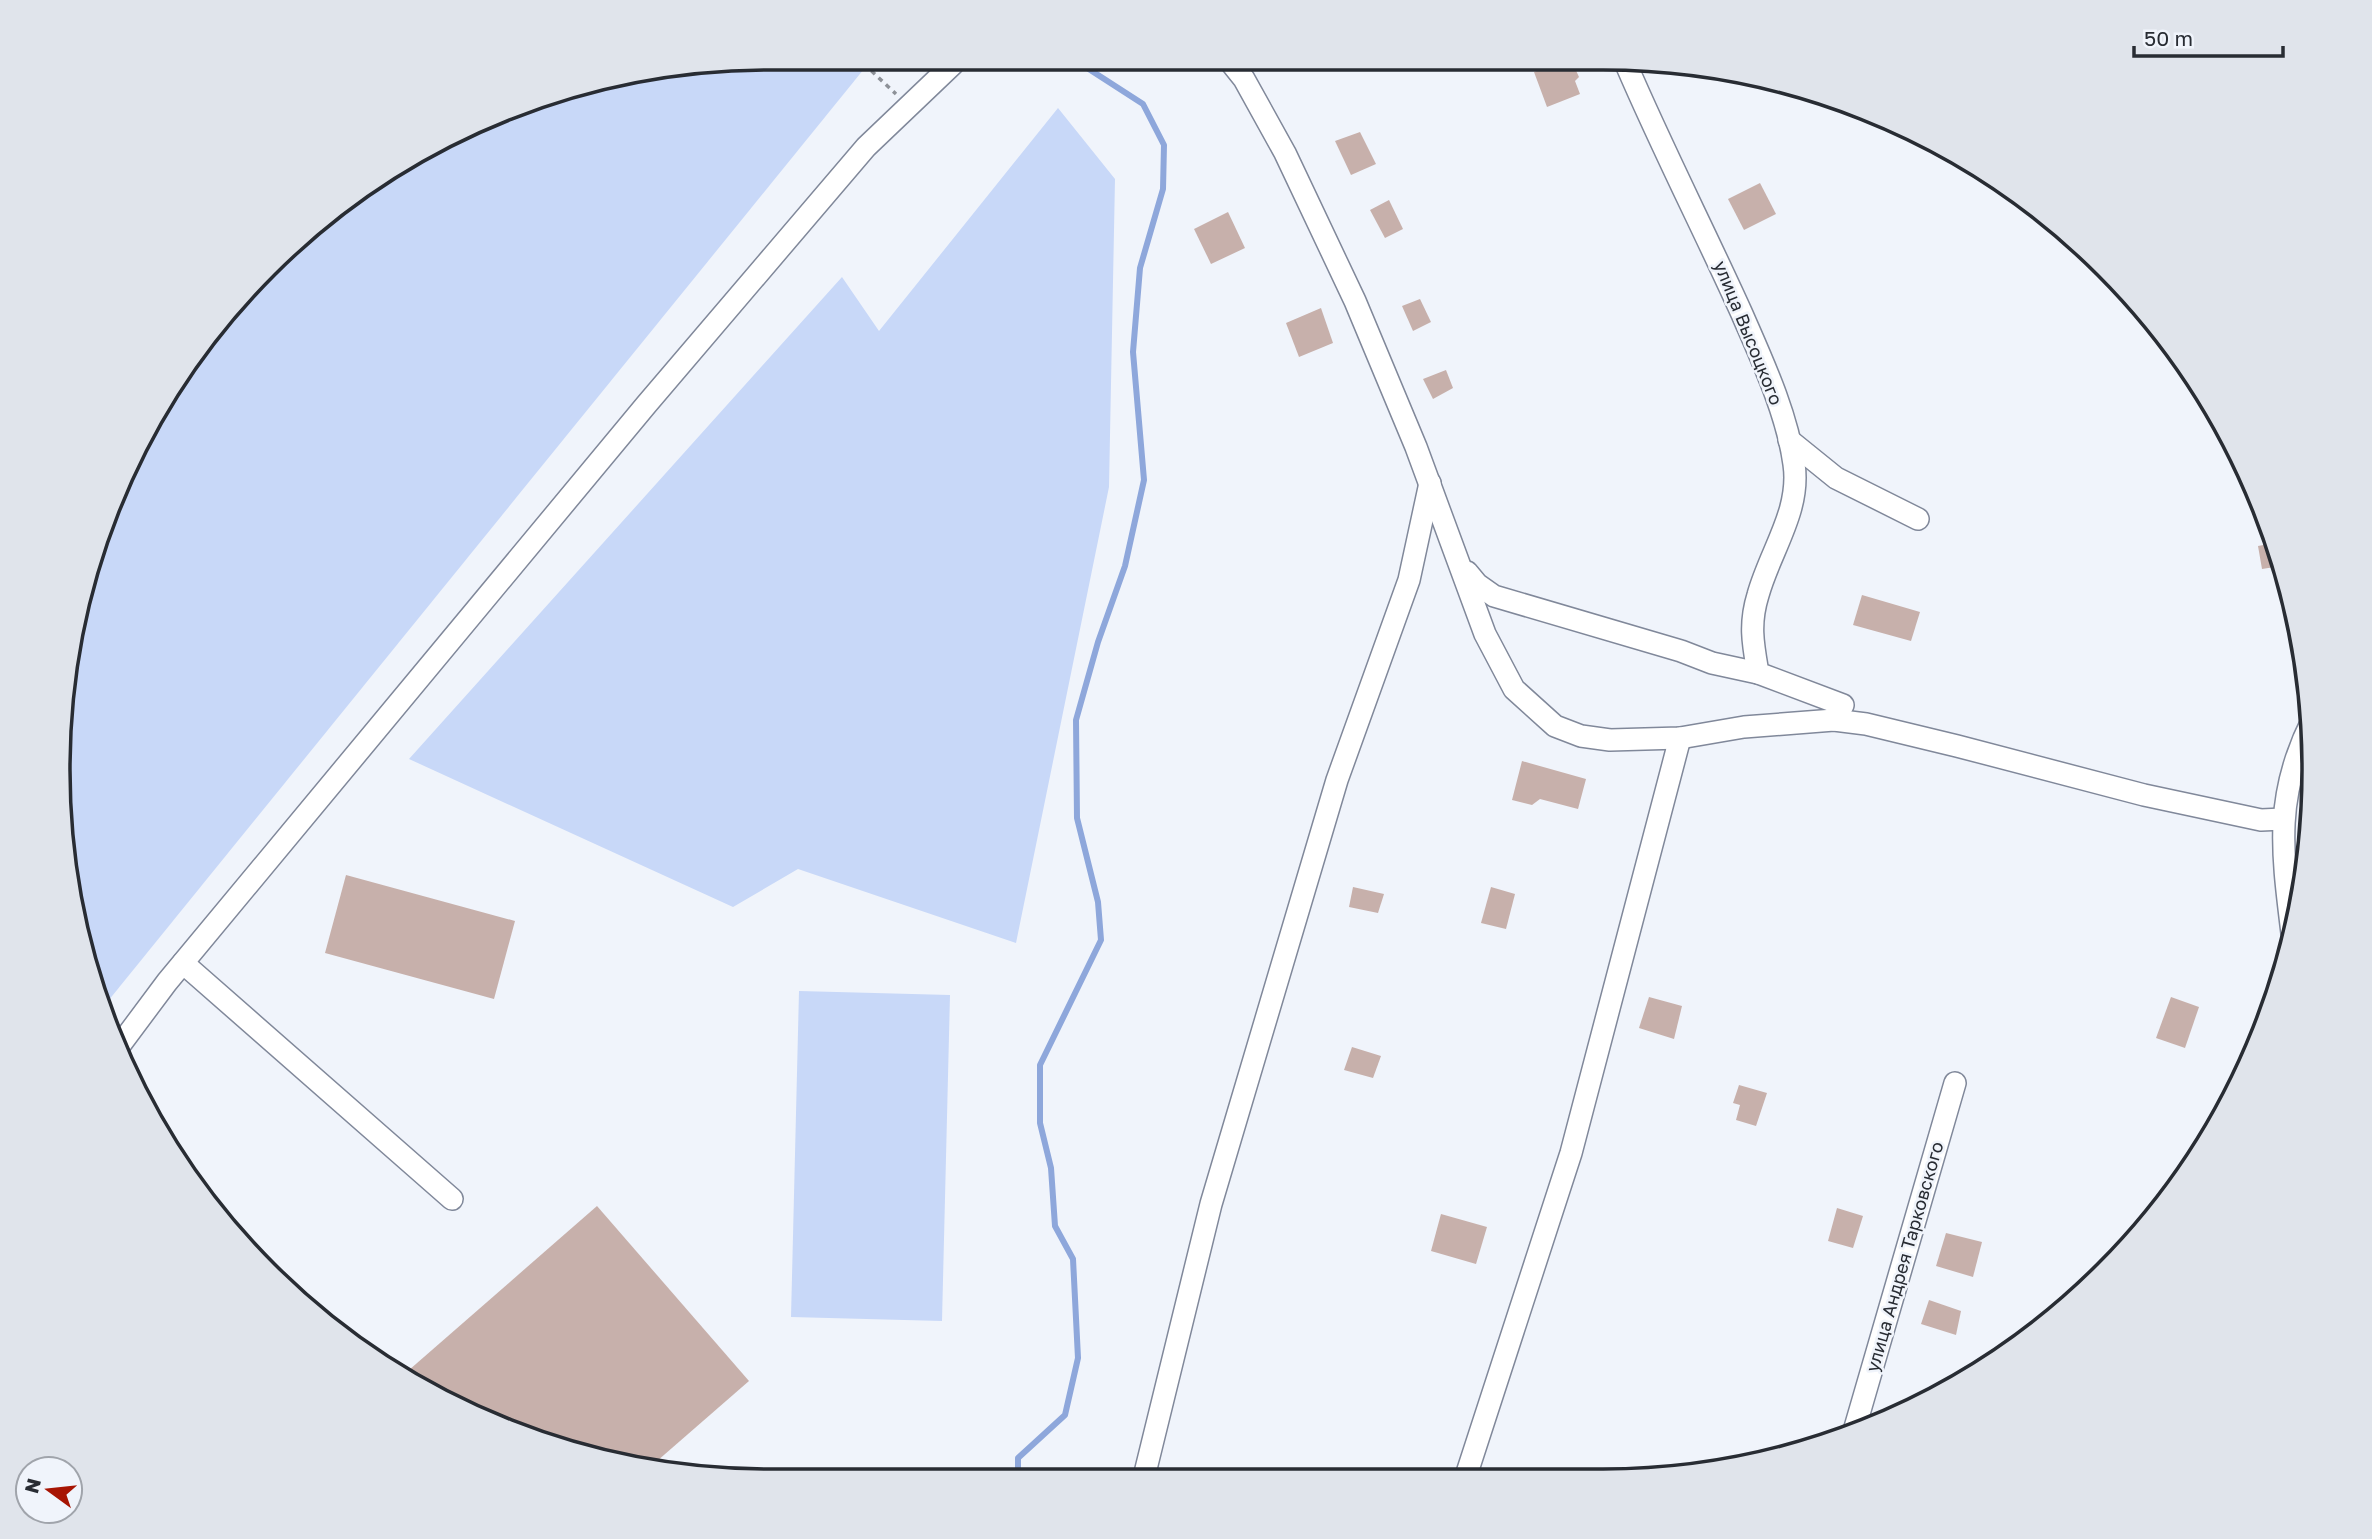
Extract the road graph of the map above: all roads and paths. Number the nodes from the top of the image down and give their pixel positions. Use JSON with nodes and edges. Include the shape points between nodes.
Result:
{"nodes":[{"id":1,"x":870,"y":70,"type":"edge"},
{"id":2,"x":947,"y":70,"type":"edge"},
{"id":3,"x":1237,"y":70,"type":"edge"},
{"id":4,"x":1629,"y":71,"type":"edge"},
{"id":5,"x":908,"y":106,"type":"junction"},
{"id":6,"x":1789,"y":440,"type":"junction"},
{"id":7,"x":1430,"y":483,"type":"junction"},
{"id":8,"x":1917,"y":519,"type":"dead end"},
{"id":9,"x":1462,"y":565,"type":"junction"},
{"id":10,"x":1758,"y":673,"type":"junction"},
{"id":11,"x":1834,"y":719,"type":"junction"},
{"id":12,"x":1680,"y":738,"type":"junction"},
{"id":13,"x":2301,"y":741,"type":"edge"},
{"id":14,"x":2283,"y":819,"type":"junction"},
{"id":15,"x":2289,"y":907,"type":"edge"},
{"id":16,"x":183,"y":963,"type":"junction"},
{"id":17,"x":124,"y":1040,"type":"edge"},
{"id":18,"x":1955,"y":1083,"type":"dead end"},
{"id":19,"x":452,"y":1199,"type":"dead end"},
{"id":20,"x":1857,"y":1421,"type":"edge"},
{"id":21,"x":1146,"y":1469,"type":"edge"},
{"id":22,"x":1468,"y":1469,"type":"edge"}],
"edges":[{"from":1,"to":5,"type":"path"},
{"from":2,"to":5,"type":"street"},
{"from":3,"to":7,"type":"street","via":[[1285,153],[1355,301]]},
{"from":4,"to":6,"type":"street","name":"улица Высоцкого","via":[[1762,360]]},
{"from":5,"to":16,"type":"street","via":[[866,146],[646,405]]},
{"from":6,"to":8,"type":"street","via":[[1836,478]]},
{"from":6,"to":10,"type":"street","name":"улица Высоцкого","via":[[1795,493],[1758,595],[1751,635]]},
{"from":7,"to":9,"type":"street"},
{"from":7,"to":21,"type":"street","via":[[1409,580],[1337,780],[1211,1204]]},
{"from":9,"to":10,"type":"street","via":[[1494,596]]},
{"from":9,"to":12,"type":"street","via":[[1485,634],[1514,689],[1555,726],[1611,740]]},
{"from":10,"to":11,"type":"street","via":[[1843,705]]},
{"from":11,"to":12,"type":"street"},
{"from":11,"to":14,"type":"street","via":[[2169,801],[2261,820]]},
{"from":12,"to":22,"type":"street","via":[[1571,1153]]},
{"from":13,"to":14,"type":"street"},
{"from":14,"to":15,"type":"street"},
{"from":16,"to":17,"type":"street"},
{"from":16,"to":19,"type":"street"},
{"from":18,"to":20,"type":"street","name":"улица Андрея Тарковского"}]}
